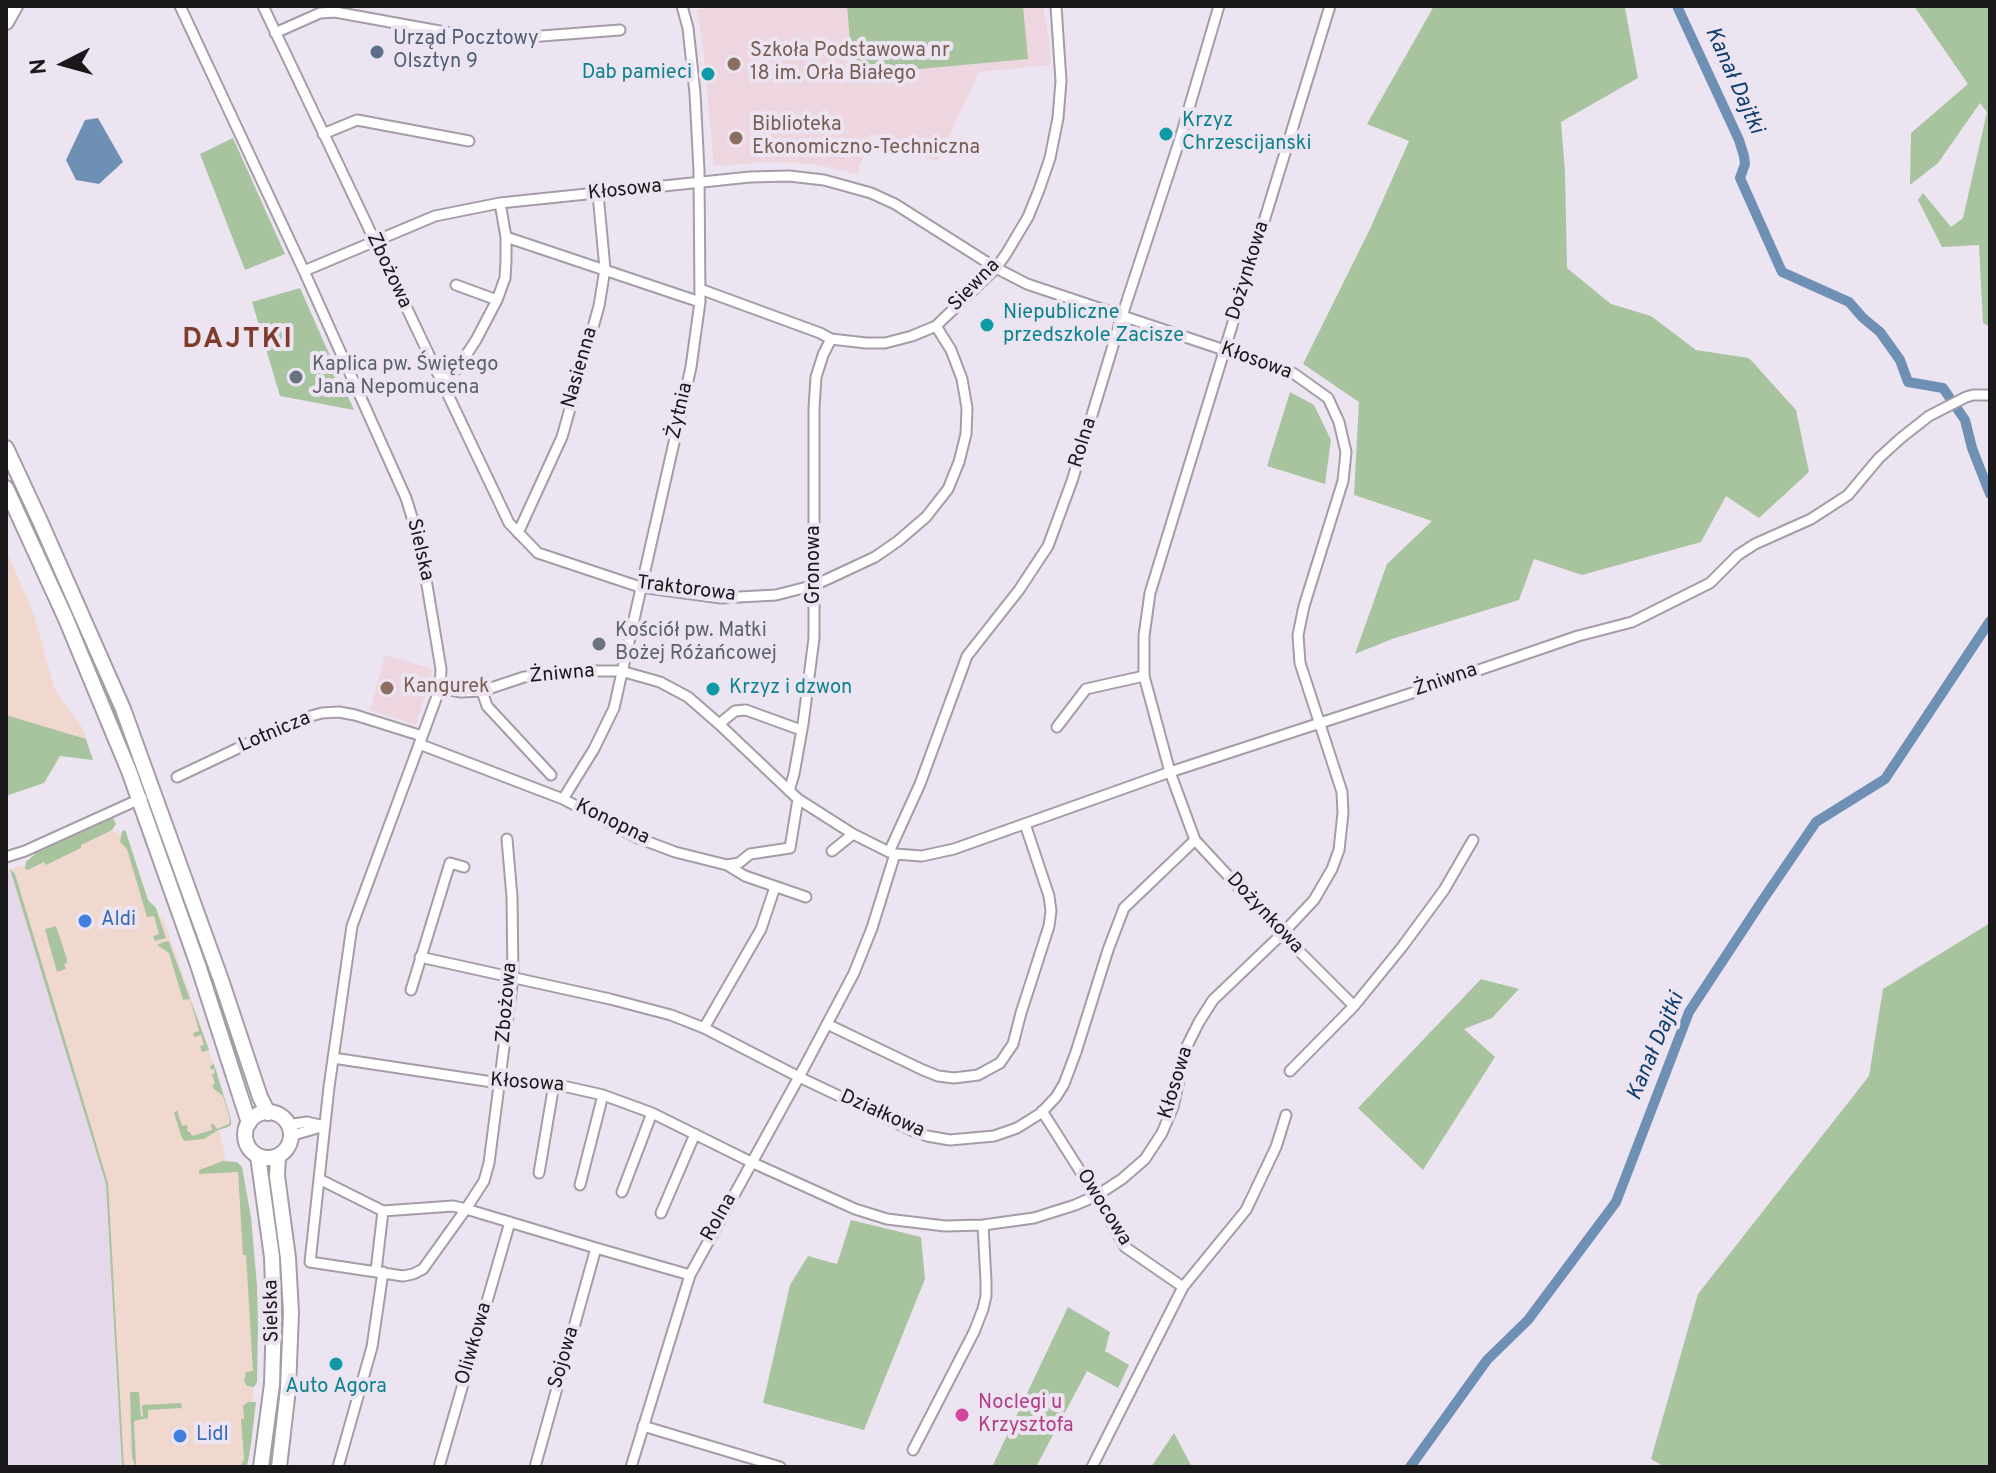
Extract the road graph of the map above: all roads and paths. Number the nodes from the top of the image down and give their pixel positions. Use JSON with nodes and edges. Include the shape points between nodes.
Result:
{"nodes":[{"id":1,"x":15,"y":6,"type":"edge"},
{"id":2,"x":180,"y":6,"type":"edge"},
{"id":3,"x":263,"y":6,"type":"edge"},
{"id":4,"x":682,"y":6,"type":"edge"},
{"id":5,"x":1219,"y":6,"type":"edge"},
{"id":6,"x":1330,"y":6,"type":"edge"},
{"id":7,"x":1060,"y":7,"type":"edge"},
{"id":8,"x":6,"y":22,"type":"edge"},
{"id":9,"x":620,"y":30,"type":"dead end"},
{"id":10,"x":275,"y":33,"type":"junction"},
{"id":11,"x":323,"y":134,"type":"junction"},
{"id":12,"x":469,"y":141,"type":"dead end"},
{"id":13,"x":699,"y":183,"type":"junction"},
{"id":14,"x":598,"y":194,"type":"junction"},
{"id":15,"x":500,"y":203,"type":"junction"},
{"id":16,"x":506,"y":237,"type":"junction"},
{"id":17,"x":373,"y":241,"type":"junction"},
{"id":18,"x":996,"y":268,"type":"junction"},
{"id":19,"x":605,"y":269,"type":"junction"},
{"id":20,"x":304,"y":271,"type":"junction"},
{"id":21,"x":456,"y":285,"type":"dead end"},
{"id":22,"x":700,"y":289,"type":"junction"},
{"id":23,"x":497,"y":300,"type":"junction"},
{"id":24,"x":700,"y":302,"type":"junction"},
{"id":25,"x":1122,"y":316,"type":"junction"},
{"id":26,"x":936,"y":326,"type":"junction"},
{"id":27,"x":831,"y":339,"type":"junction"},
{"id":28,"x":1225,"y":349,"type":"junction"},
{"id":29,"x":440,"y":382,"type":"junction"},
{"id":30,"x":1990,"y":395,"type":"edge"},
{"id":31,"x":6,"y":448,"type":"edge"},
{"id":32,"x":6,"y":488,"type":"edge"},
{"id":33,"x":518,"y":533,"type":"junction"},
{"id":34,"x":815,"y":585,"type":"junction"},
{"id":35,"x":640,"y":587,"type":"junction"},
{"id":36,"x":621,"y":671,"type":"junction"},
{"id":37,"x":1144,"y":676,"type":"junction"},
{"id":38,"x":440,"y":688,"type":"junction"},
{"id":39,"x":482,"y":691,"type":"junction"},
{"id":40,"x":719,"y":724,"type":"junction"},
{"id":41,"x":1320,"y":724,"type":"junction"},
{"id":42,"x":1057,"y":727,"type":"dead end"},
{"id":43,"x":801,"y":730,"type":"junction"},
{"id":44,"x":420,"y":740,"type":"junction"},
{"id":45,"x":1170,"y":772,"type":"junction"},
{"id":46,"x":551,"y":775,"type":"dead end"},
{"id":47,"x":177,"y":777,"type":"dead end"},
{"id":48,"x":789,"y":791,"type":"junction"},
{"id":49,"x":155,"y":794,"type":"junction"},
{"id":50,"x":139,"y":799,"type":"junction"},
{"id":51,"x":563,"y":799,"type":"junction"},
{"id":52,"x":798,"y":799,"type":"junction"},
{"id":53,"x":1025,"y":824,"type":"junction"},
{"id":54,"x":853,"y":834,"type":"junction"},
{"id":55,"x":507,"y":839,"type":"dead end"},
{"id":56,"x":1195,"y":840,"type":"junction"},
{"id":57,"x":1473,"y":840,"type":"dead end"},
{"id":58,"x":832,"y":851,"type":"dead end"},
{"id":59,"x":892,"y":853,"type":"junction"},
{"id":60,"x":6,"y":857,"type":"edge"},
{"id":61,"x":727,"y":865,"type":"junction"},
{"id":62,"x":464,"y":867,"type":"dead end"},
{"id":63,"x":775,"y":887,"type":"junction"},
{"id":64,"x":806,"y":897,"type":"dead end"},
{"id":65,"x":1282,"y":934,"type":"junction"},
{"id":66,"x":420,"y":957,"type":"junction"},
{"id":67,"x":513,"y":977,"type":"junction"},
{"id":68,"x":411,"y":990,"type":"dead end"},
{"id":69,"x":1354,"y":1006,"type":"junction"},
{"id":70,"x":827,"y":1024,"type":"junction"},
{"id":71,"x":704,"y":1028,"type":"junction"},
{"id":72,"x":333,"y":1058,"type":"junction"},
{"id":73,"x":1290,"y":1071,"type":"dead end"},
{"id":74,"x":799,"y":1077,"type":"junction"},
{"id":75,"x":499,"y":1083,"type":"junction"},
{"id":76,"x":554,"y":1084,"type":"junction"},
{"id":77,"x":603,"y":1095,"type":"junction"},
{"id":78,"x":1042,"y":1111,"type":"junction"},
{"id":79,"x":268,"y":1113,"type":"junction"},
{"id":80,"x":652,"y":1113,"type":"junction"},
{"id":81,"x":1286,"y":1115,"type":"dead end"},
{"id":82,"x":249,"y":1123,"type":"junction"},
{"id":83,"x":324,"y":1126,"type":"junction"},
{"id":84,"x":289,"y":1131,"type":"junction"},
{"id":85,"x":695,"y":1134,"type":"junction"},
{"id":86,"x":258,"y":1156,"type":"junction"},
{"id":87,"x":278,"y":1156,"type":"junction"},
{"id":88,"x":751,"y":1162,"type":"junction"},
{"id":89,"x":539,"y":1173,"type":"dead end"},
{"id":90,"x":319,"y":1179,"type":"junction"},
{"id":91,"x":580,"y":1185,"type":"dead end"},
{"id":92,"x":622,"y":1192,"type":"dead end"},
{"id":93,"x":1096,"y":1196,"type":"junction"},
{"id":94,"x":466,"y":1209,"type":"junction"},
{"id":95,"x":383,"y":1211,"type":"junction"},
{"id":96,"x":661,"y":1213,"type":"dead end"},
{"id":97,"x":510,"y":1222,"type":"junction"},
{"id":98,"x":983,"y":1225,"type":"junction"},
{"id":99,"x":596,"y":1248,"type":"junction"},
{"id":100,"x":310,"y":1262,"type":"joint"},
{"id":101,"x":380,"y":1272,"type":"junction"},
{"id":102,"x":690,"y":1275,"type":"junction"},
{"id":103,"x":1183,"y":1287,"type":"junction"},
{"id":104,"x":643,"y":1426,"type":"junction"},
{"id":105,"x":913,"y":1450,"type":"dead end"},
{"id":106,"x":743,"y":1456,"type":"junction"},
{"id":107,"x":261,"y":1467,"type":"edge"},
{"id":108,"x":279,"y":1467,"type":"edge"},
{"id":109,"x":338,"y":1467,"type":"edge"},
{"id":110,"x":439,"y":1467,"type":"edge"},
{"id":111,"x":535,"y":1467,"type":"edge"},
{"id":112,"x":631,"y":1467,"type":"edge"},
{"id":113,"x":740,"y":1467,"type":"edge"},
{"id":114,"x":780,"y":1467,"type":"edge"},
{"id":115,"x":1092,"y":1467,"type":"edge"}],
"edges":[{"from":1,"to":8,"type":"main road"},
{"from":2,"to":20,"type":"street","name":"Sielska"},
{"from":3,"to":10,"type":"street","name":"Zbożowa"},
{"from":4,"to":13,"type":"street","name":"Żytnia","via":[[695,93]]},
{"from":5,"to":25,"type":"street","name":"Rolna"},
{"from":6,"to":28,"type":"street","name":"Dożynkowa"},
{"from":7,"to":18,"type":"street","name":"Siewna","via":[[1061,81],[1050,158],[1028,217]]},
{"from":9,"to":10,"type":"street","via":[[489,40],[335,12],[320,13]]},
{"from":10,"to":11,"type":"street","name":"Zbożowa"},
{"from":11,"to":12,"type":"street","via":[[357,120]]},
{"from":11,"to":17,"type":"street","name":"Zbożowa"},
{"from":13,"to":14,"type":"street","name":"Kłosowa"},
{"from":13,"to":18,"type":"street","name":"Kłosowa","via":[[777,176],[853,188],[895,204]]},
{"from":13,"to":22,"type":"street","name":"Żytnia"},
{"from":14,"to":15,"type":"street","name":"Kłosowa"},
{"from":14,"to":19,"type":"street","name":"Nasienna"},
{"from":15,"to":16,"type":"street"},
{"from":15,"to":17,"type":"street","name":"Kłosowa","via":[[435,216]]},
{"from":16,"to":19,"type":"street"},
{"from":16,"to":23,"type":"street","via":[[505,278]]},
{"from":17,"to":20,"type":"street","name":"Kłosowa"},
{"from":17,"to":29,"type":"street","name":"Zbożowa"},
{"from":18,"to":25,"type":"street","name":"Kłosowa"},
{"from":18,"to":26,"type":"street","name":"Siewna"},
{"from":19,"to":24,"type":"street"},
{"from":19,"to":33,"type":"street","name":"Nasienna","via":[[562,437]]},
{"from":20,"to":38,"type":"street","name":"Sielska","via":[[406,498],[424,567]]},
{"from":21,"to":23,"type":"street"},
{"from":22,"to":24,"type":"street","name":"Żytnia"},
{"from":22,"to":27,"type":"street","name":"Siewna"},
{"from":23,"to":29,"type":"street","via":[[457,369]]},
{"from":24,"to":35,"type":"street","name":"Żytnia","via":[[691,367]]},
{"from":25,"to":28,"type":"street","name":"Kłosowa"},
{"from":25,"to":59,"type":"street","name":"Rolna","via":[[1048,546],[967,656]]},
{"from":26,"to":27,"type":"street","name":"Siewna","via":[[885,343]]},
{"from":26,"to":34,"type":"street","name":"Traktorowa","via":[[962,379],[967,408],[966,434],[948,489],[898,541]]},
{"from":27,"to":34,"type":"street","name":"Gronowa","via":[[816,377]]},
{"from":28,"to":37,"type":"street","name":"Dożynkowa","via":[[1150,593]]},
{"from":28,"to":41,"type":"street","name":"Kłosowa","via":[[1293,373],[1328,398],[1344,437],[1343,481],[1298,635],[1300,663]]},
{"from":29,"to":33,"type":"street","name":"Zbożowa"},
{"from":30,"to":41,"type":"street","name":"Żniwna","via":[[1966,397],[1929,416],[1879,458],[1848,495],[1755,544],[1710,583],[1632,622]]},
{"from":31,"to":49,"type":"main road","via":[[101,657]]},
{"from":32,"to":50,"type":"main road","name":"Sielska"},
{"from":33,"to":35,"type":"street","name":"Traktorowa","via":[[538,553]]},
{"from":34,"to":35,"type":"street","name":"Traktorowa","via":[[776,595],[721,598]]},
{"from":34,"to":43,"type":"street","name":"Gronowa","via":[[814,638]]},
{"from":35,"to":36,"type":"street","name":"Żytnia"},
{"from":36,"to":39,"type":"street","name":"Żniwna","via":[[524,677]]},
{"from":36,"to":40,"type":"street","name":"Żniwna","via":[[688,697]]},
{"from":36,"to":51,"type":"street","name":"Żytnia","via":[[614,708]]},
{"from":37,"to":42,"type":"street","via":[[1086,689]]},
{"from":37,"to":45,"type":"street","name":"Dożynkowa"},
{"from":38,"to":39,"type":"street","name":"Żniwna"},
{"from":38,"to":44,"type":"street","name":"Sielska"},
{"from":39,"to":46,"type":"street","via":[[487,706]]},
{"from":40,"to":43,"type":"street","via":[[735,711],[746,710]]},
{"from":40,"to":48,"type":"street","name":"Żniwna"},
{"from":41,"to":45,"type":"street","name":"Żniwna"},
{"from":41,"to":65,"type":"street","name":"Kłosowa","via":[[1342,792],[1339,850],[1314,900]]},
{"from":43,"to":48,"type":"street","name":"Gronowa"},
{"from":44,"to":47,"type":"street","name":"Lotnicza","via":[[355,715],[322,713]]},
{"from":44,"to":51,"type":"street","name":"Konopna"},
{"from":44,"to":72,"type":"street","name":"Sielska","via":[[352,926]]},
{"from":45,"to":53,"type":"street","name":"Żniwna"},
{"from":45,"to":56,"type":"street","name":"Dożynkowa"},
{"from":48,"to":52,"type":"street","name":"Żniwna"},
{"from":49,"to":50,"type":"street"},
{"from":49,"to":79,"type":"main road"},
{"from":50,"to":60,"type":"street"},
{"from":50,"to":82,"type":"main road","name":"Sielska"},
{"from":51,"to":61,"type":"street","name":"Konopna","via":[[638,838]]},
{"from":52,"to":54,"type":"street","name":"Żniwna"},
{"from":52,"to":61,"type":"street","via":[[790,848],[750,854]]},
{"from":53,"to":59,"type":"street","name":"Żniwna","via":[[922,856]]},
{"from":53,"to":70,"type":"street","via":[[1051,911],[1013,1044],[1000,1063],[978,1075],[938,1076]]},
{"from":54,"to":58,"type":"street"},
{"from":54,"to":59,"type":"street","name":"Żniwna"},
{"from":55,"to":67,"type":"street","name":"Zbożowa"},
{"from":56,"to":65,"type":"street","name":"Dożynkowa"},
{"from":56,"to":78,"type":"street","name":"Działkowa","via":[[1124,908],[1064,1084]]},
{"from":57,"to":69,"type":"street","via":[[1444,890]]},
{"from":59,"to":70,"type":"street","name":"Rolna","via":[[872,928]]},
{"from":61,"to":63,"type":"street","name":"Konopna"},
{"from":62,"to":66,"type":"street","via":[[450,863]]},
{"from":63,"to":64,"type":"street","name":"Konopna"},
{"from":63,"to":71,"type":"street","via":[[761,929]]},
{"from":65,"to":69,"type":"street","name":"Dożynkowa"},
{"from":65,"to":93,"type":"street","name":"Kłosowa","via":[[1213,1000],[1199,1022],[1186,1048],[1173,1107],[1145,1159]]},
{"from":66,"to":67,"type":"street","name":"Działkowa"},
{"from":66,"to":68,"type":"street"},
{"from":67,"to":71,"type":"street","name":"Działkowa","via":[[671,1015]]},
{"from":67,"to":75,"type":"street","name":"Zbożowa"},
{"from":69,"to":73,"type":"street"},
{"from":70,"to":74,"type":"street","name":"Rolna"},
{"from":71,"to":74,"type":"street","name":"Działkowa"},
{"from":72,"to":75,"type":"street","name":"Kłosowa"},
{"from":72,"to":83,"type":"street","name":"Sielska"},
{"from":74,"to":78,"type":"street","name":"Działkowa","via":[[913,1131],[950,1140],[994,1136]]},
{"from":74,"to":88,"type":"street","name":"Rolna"},
{"from":75,"to":76,"type":"street","name":"Kłosowa"},
{"from":75,"to":94,"type":"street","name":"Zbożowa","via":[[489,1163]]},
{"from":76,"to":77,"type":"street","name":"Kłosowa"},
{"from":76,"to":89,"type":"street"},
{"from":77,"to":80,"type":"street","name":"Kłosowa"},
{"from":77,"to":91,"type":"street"},
{"from":78,"to":93,"type":"street","name":"Owocowa"},
{"from":79,"to":82,"type":"main road"},
{"from":79,"to":84,"type":"main road","via":[[279,1116]]},
{"from":80,"to":85,"type":"street","name":"Kłosowa"},
{"from":80,"to":92,"type":"street"},
{"from":81,"to":103,"type":"street","via":[[1246,1210]]},
{"from":82,"to":86,"type":"main road","name":"Sielska","via":[[246,1141]]},
{"from":83,"to":84,"type":"street"},
{"from":83,"to":90,"type":"street","name":"Sielska"},
{"from":84,"to":87,"type":"main road","via":[[287,1148]]},
{"from":85,"to":88,"type":"street","name":"Kłosowa"},
{"from":85,"to":96,"type":"street"},
{"from":86,"to":87,"type":"main road"},
{"from":86,"to":107,"type":"main road","name":"Sielska","via":[[274,1316]]},
{"from":87,"to":108,"type":"main road","name":"Sielska","via":[[291,1313]]},
{"from":88,"to":98,"type":"street","name":"Kłosowa","via":[[887,1219]]},
{"from":88,"to":102,"type":"street","name":"Rolna"},
{"from":90,"to":95,"type":"street"},
{"from":90,"to":100,"type":"street","name":"Sielska"},
{"from":93,"to":98,"type":"street","name":"Kłosowa","via":[[1034,1218]]},
{"from":93,"to":103,"type":"street","name":"Owocowa","via":[[1125,1247]]},
{"from":94,"to":95,"type":"street"},
{"from":94,"to":97,"type":"street"},
{"from":94,"to":101,"type":"street","name":"Zbożowa","via":[[423,1269],[403,1276]]},
{"from":95,"to":101,"type":"street"},
{"from":97,"to":99,"type":"street"},
{"from":97,"to":110,"type":"street","name":"Oliwkowa"},
{"from":98,"to":105,"type":"street","via":[[983,1309]]},
{"from":99,"to":102,"type":"street"},
{"from":99,"to":111,"type":"street","name":"Sojowa"},
{"from":100,"to":101,"type":"street","name":"Zbożowa"},
{"from":101,"to":109,"type":"street","via":[[372,1347]]},
{"from":102,"to":104,"type":"street","name":"Rolna"},
{"from":103,"to":115,"type":"street"},
{"from":104,"to":106,"type":"street"},
{"from":104,"to":112,"type":"street","name":"Rolna"},
{"from":106,"to":113,"type":"street"},
{"from":106,"to":114,"type":"street"}]}
